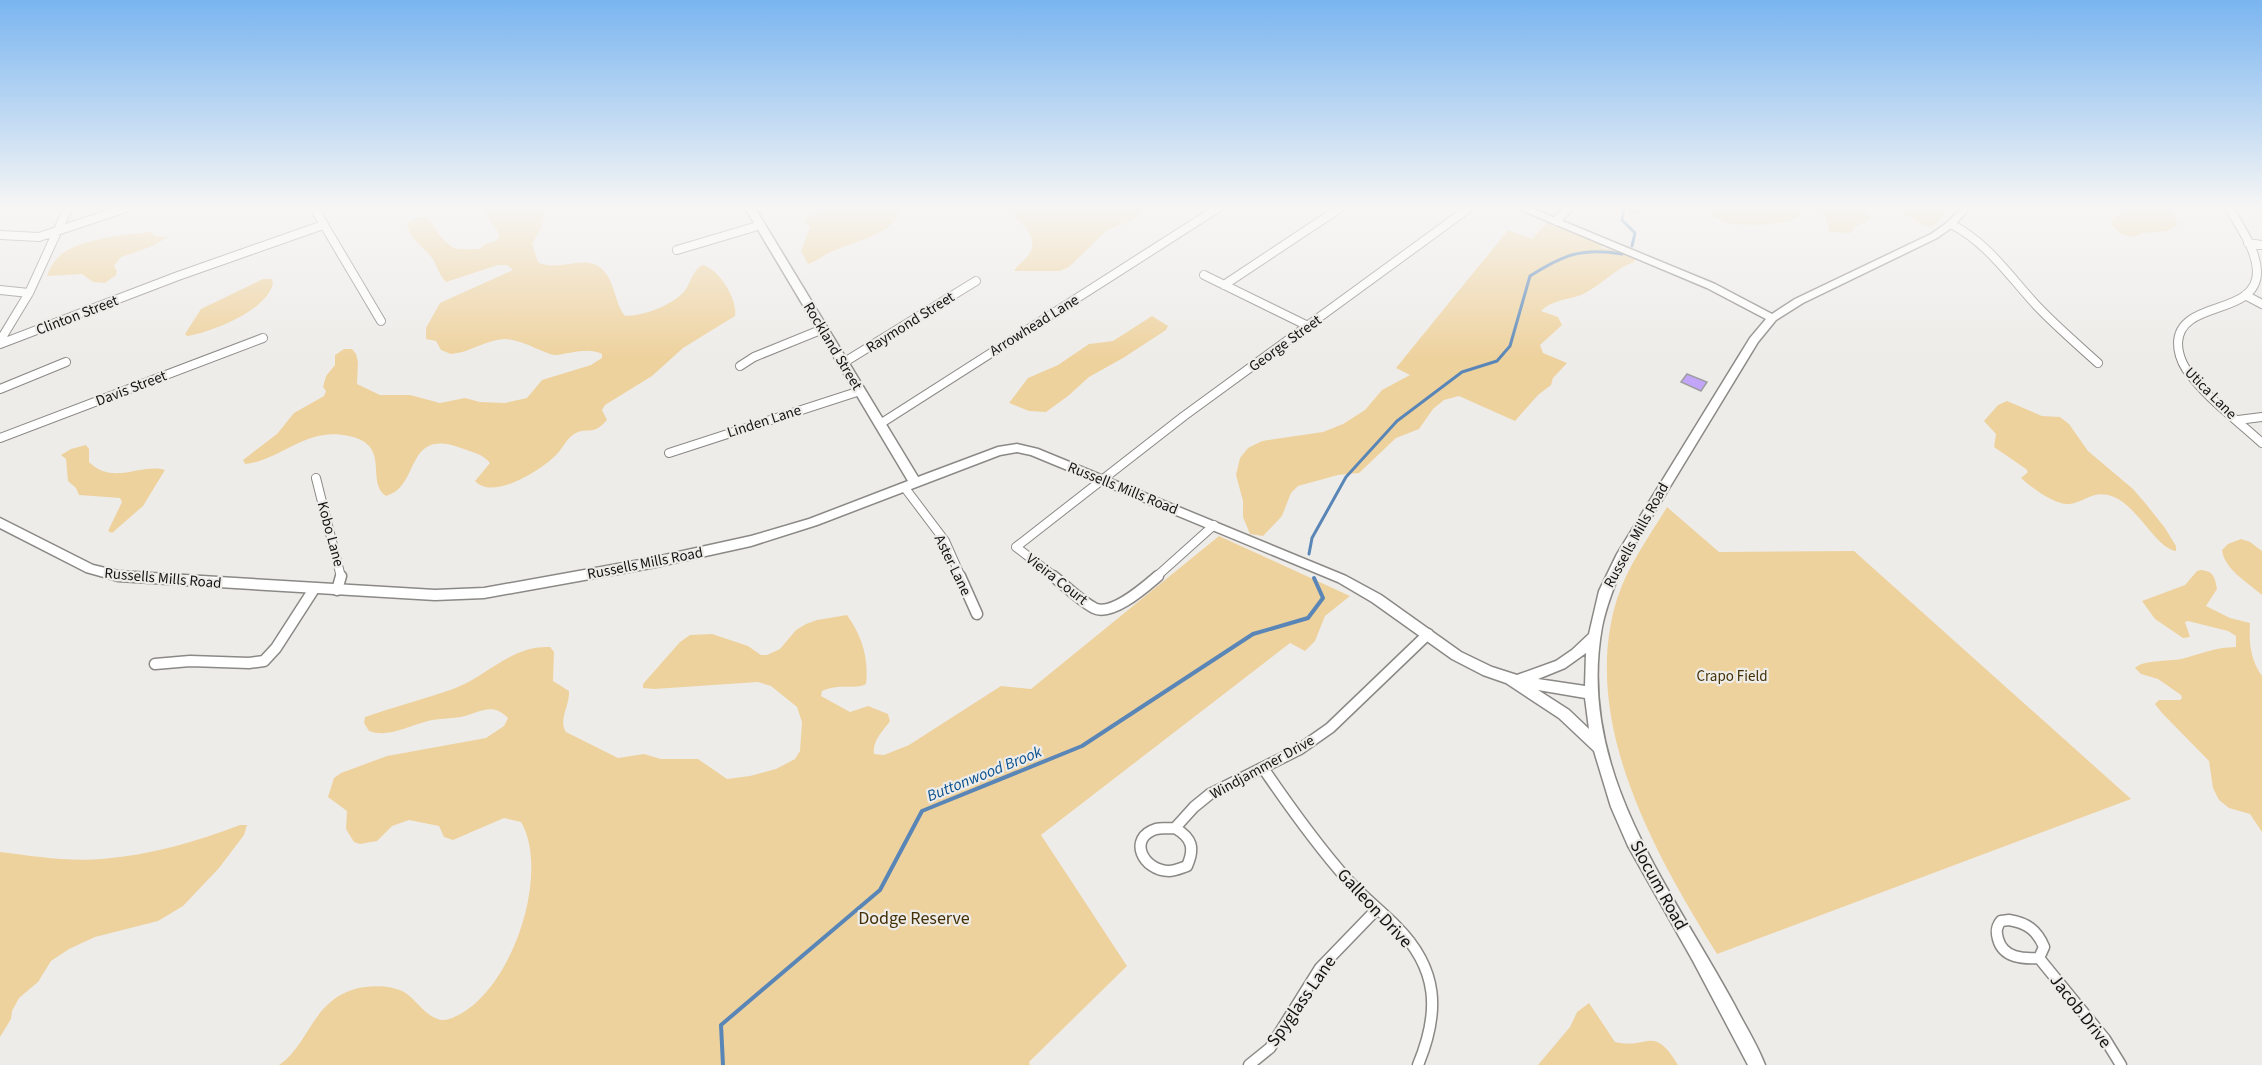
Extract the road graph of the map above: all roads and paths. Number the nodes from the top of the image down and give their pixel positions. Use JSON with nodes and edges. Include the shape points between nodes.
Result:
{"nodes":[{"id":1,"x":45,"y":258,"type":"edge"},
{"id":2,"x":230,"y":258,"type":"edge"},
{"id":3,"x":343,"y":258,"type":"edge"},
{"id":4,"x":781,"y":258,"type":"edge"},
{"id":5,"x":1140,"y":258,"type":"edge"},
{"id":6,"x":1265,"y":258,"type":"edge"},
{"id":7,"x":1401,"y":258,"type":"edge"},
{"id":8,"x":1644,"y":258,"type":"edge"},
{"id":9,"x":1893,"y":258,"type":"edge"},
{"id":10,"x":1994,"y":258,"type":"edge"},
{"id":11,"x":2253,"y":258,"type":"edge"},
{"id":12,"x":1204,"y":275,"type":"dead end"},
{"id":13,"x":976,"y":281,"type":"dead end"},
{"id":14,"x":1224,"y":285,"type":"junction"},
{"id":15,"x":0,"y":290,"type":"edge"},
{"id":16,"x":30,"y":293,"type":"junction"},
{"id":17,"x":2245,"y":296,"type":"junction"},
{"id":18,"x":2262,"y":304,"type":"edge"},
{"id":19,"x":1772,"y":318,"type":"junction"},
{"id":20,"x":381,"y":321,"type":"dead end"},
{"id":21,"x":1308,"y":326,"type":"junction"},
{"id":22,"x":823,"y":329,"type":"junction"},
{"id":23,"x":263,"y":338,"type":"dead end"},
{"id":24,"x":0,"y":342,"type":"edge"},
{"id":25,"x":66,"y":362,"type":"dead end"},
{"id":26,"x":843,"y":363,"type":"junction"},
{"id":27,"x":2098,"y":363,"type":"dead end"},
{"id":28,"x":740,"y":366,"type":"dead end"},
{"id":29,"x":0,"y":389,"type":"edge"},
{"id":30,"x":861,"y":391,"type":"junction"},
{"id":31,"x":2262,"y":417,"type":"edge"},
{"id":32,"x":2238,"y":420,"type":"junction"},
{"id":33,"x":880,"y":424,"type":"junction"},
{"id":34,"x":0,"y":438,"type":"edge"},
{"id":35,"x":2262,"y":443,"type":"edge"},
{"id":36,"x":669,"y":453,"type":"dead end"},
{"id":37,"x":316,"y":478,"type":"dead end"},
{"id":38,"x":1102,"y":480,"type":"junction"},
{"id":39,"x":910,"y":486,"type":"junction"},
{"id":40,"x":0,"y":523,"type":"edge"},
{"id":41,"x":1214,"y":525,"type":"junction"},
{"id":42,"x":314,"y":589,"type":"junction"},
{"id":43,"x":337,"y":590,"type":"junction"},
{"id":44,"x":977,"y":614,"type":"dead end"},
{"id":45,"x":1428,"y":634,"type":"junction"},
{"id":46,"x":1592,"y":639,"type":"junction"},
{"id":47,"x":155,"y":664,"type":"dead end"},
{"id":48,"x":1503,"y":676,"type":"junction"},
{"id":49,"x":1518,"y":679,"type":"junction"},
{"id":50,"x":1591,"y":693,"type":"junction"},
{"id":51,"x":1600,"y":748,"type":"junction"},
{"id":52,"x":1263,"y":768,"type":"junction"},
{"id":53,"x":1175,"y":828,"type":"junction"},
{"id":54,"x":1377,"y":909,"type":"junction"},
{"id":55,"x":2039,"y":958,"type":"junction"},
{"id":56,"x":1249,"y":1065,"type":"edge"},
{"id":57,"x":1418,"y":1065,"type":"edge"},
{"id":58,"x":1757,"y":1065,"type":"edge"},
{"id":59,"x":2121,"y":1065,"type":"edge"}],
"edges":[{"from":1,"to":16,"type":"street"},
{"from":2,"to":24,"type":"street","name":"Clinton Street"},
{"from":3,"to":20,"type":"street"},
{"from":4,"to":22,"type":"main road","name":"Rockland Street"},
{"from":5,"to":33,"type":"street","name":"Arrowhead Lane"},
{"from":6,"to":14,"type":"street"},
{"from":7,"to":21,"type":"street","name":"George Street"},
{"from":8,"to":19,"type":"main road","via":[[1709,285]]},
{"from":9,"to":19,"type":"main road","name":"Russells Mills Road","via":[[1799,301]]},
{"from":10,"to":27,"type":"street","via":[[2039,308]]},
{"from":11,"to":17,"type":"street","via":[[2256,278]]},
{"from":12,"to":14,"type":"street"},
{"from":13,"to":26,"type":"street","name":"Raymond Street"},
{"from":14,"to":21,"type":"street"},
{"from":15,"to":16,"type":"street"},
{"from":16,"to":24,"type":"street"},
{"from":17,"to":18,"type":"street"},
{"from":17,"to":32,"type":"street","name":"Utica Lane","via":[[2181,325],[2176,337],[2185,368]]},
{"from":19,"to":46,"type":"main road","name":"Russells Mills Road","via":[[1754,340],[1618,562],[1603,596]]},
{"from":21,"to":38,"type":"street","name":"George Street"},
{"from":22,"to":26,"type":"main road","name":"Rockland Street"},
{"from":22,"to":28,"type":"street"},
{"from":23,"to":34,"type":"street","name":"Davis Street"},
{"from":25,"to":29,"type":"street"},
{"from":26,"to":30,"type":"main road","name":"Rockland Street"},
{"from":30,"to":33,"type":"main road","name":"Rockland Street"},
{"from":30,"to":36,"type":"street","name":"Linden Lane"},
{"from":31,"to":32,"type":"street"},
{"from":32,"to":35,"type":"street","name":"Utica Lane"},
{"from":33,"to":39,"type":"main road","name":"Rockland Street"},
{"from":37,"to":43,"type":"street","name":"Kobo Lane","via":[[342,574]]},
{"from":38,"to":39,"type":"main road","name":"Russells Mills Road","via":[[1034,452],[1011,448]]},
{"from":38,"to":41,"type":"main road","name":"Russells Mills Road"},
{"from":38,"to":41,"type":"street","name":"Vieira Court","via":[[1016,547],[1094,608],[1114,608],[1129,598]]},
{"from":39,"to":43,"type":"main road","name":"Russells Mills Road","via":[[751,541],[522,587],[460,595]]},
{"from":39,"to":44,"type":"street","name":"Aster Lane","via":[[945,541]]},
{"from":40,"to":42,"type":"main road","name":"Russells Mills Road","via":[[90,569],[108,574]]},
{"from":41,"to":45,"type":"main road","name":"Russells Mills Road","via":[[1353,584]]},
{"from":42,"to":43,"type":"main road","name":"Russells Mills Road"},
{"from":42,"to":47,"type":"street","via":[[264,661]]},
{"from":45,"to":48,"type":"main road","name":"Russells Mills Road","via":[[1474,665]]},
{"from":45,"to":52,"type":"street","name":"Windjammer Drive","via":[[1404,652],[1351,709],[1314,740]]},
{"from":46,"to":49,"type":"main road","via":[[1564,664]]},
{"from":46,"to":50,"type":"main road","name":"Russells Mills Road"},
{"from":48,"to":49,"type":"main road","name":"Russells Mills Road"},
{"from":48,"to":51,"type":"main road","via":[[1555,707]]},
{"from":49,"to":50,"type":"main road","name":"Russells Mills Road"},
{"from":50,"to":51,"type":"main road","name":"Slocum Road"},
{"from":51,"to":58,"type":"main road","name":"Slocum Road","via":[[1633,841]]},
{"from":52,"to":53,"type":"street","name":"Windjammer Drive","via":[[1196,804]]},
{"from":52,"to":54,"type":"street","name":"Galleon Drive","via":[[1296,819]]},
{"from":53,"to":53,"type":"street","via":[[1191,841],[1186,866],[1166,872],[1144,861],[1139,852],[1146,833],[1162,827]]},
{"from":54,"to":56,"type":"street","name":"Spyglass Lane","via":[[1320,968],[1270,1048]]},
{"from":54,"to":57,"type":"street","name":"Galleon Drive","via":[[1405,935],[1434,990],[1435,1018]]},
{"from":55,"to":55,"type":"street","via":[[2022,960],[2004,950],[1998,942],[1997,926],[2001,921],[2029,925],[2037,931],[2044,947]]},
{"from":55,"to":59,"type":"street","name":"Jacob Drive","via":[[2105,1039]]}]}
